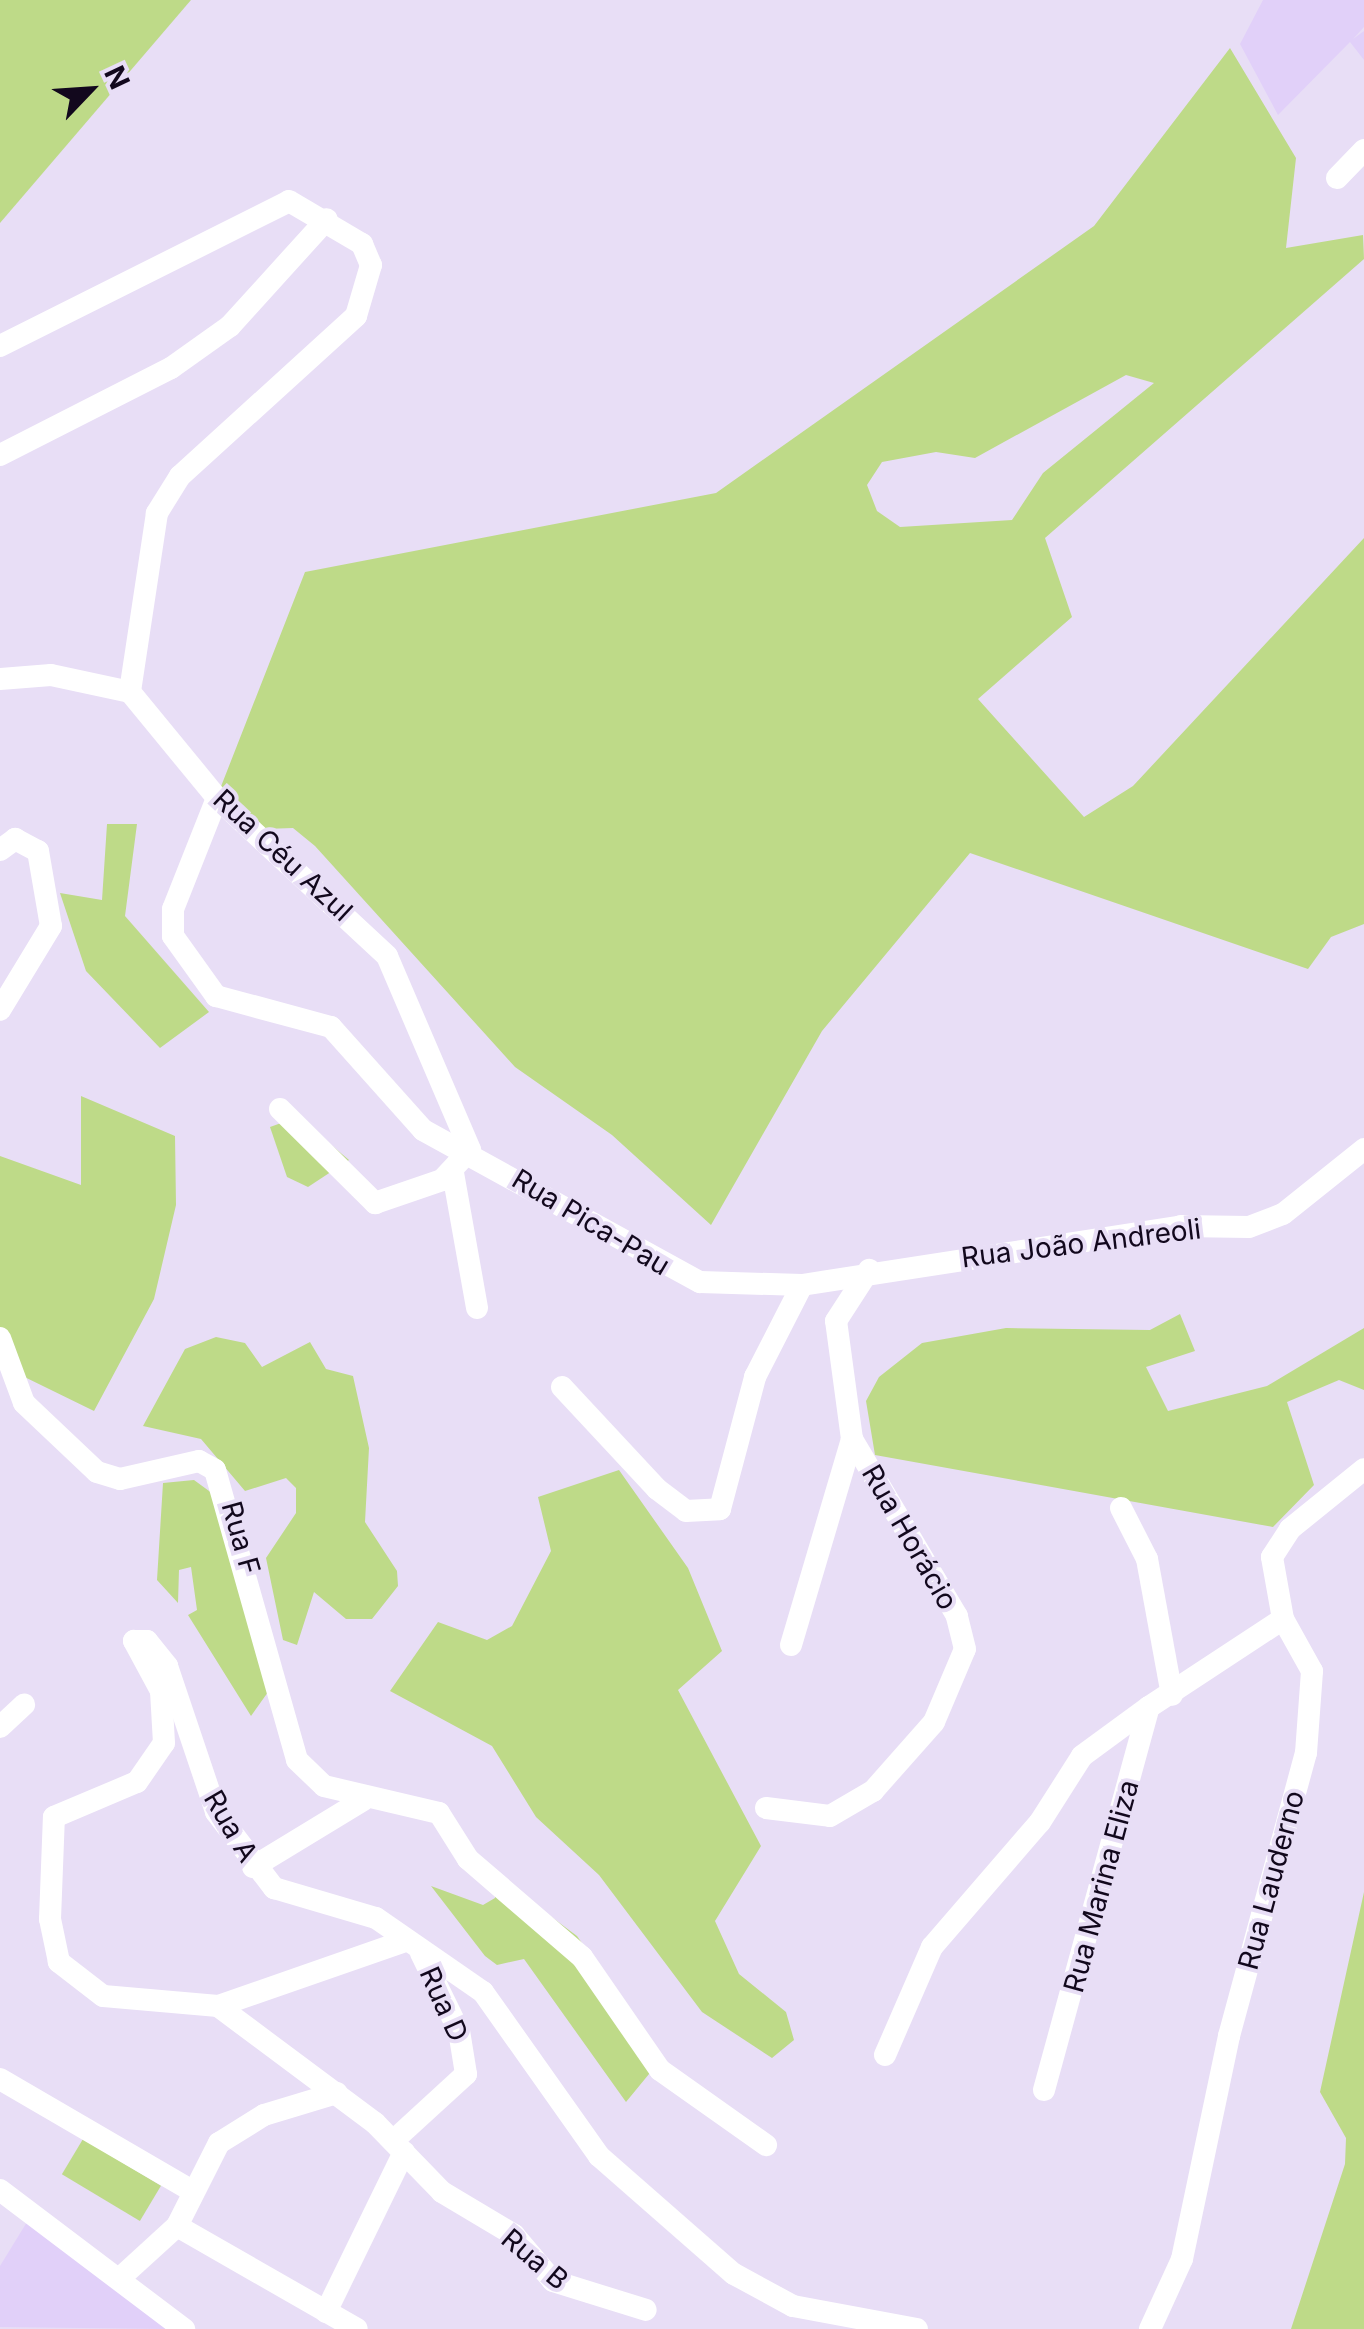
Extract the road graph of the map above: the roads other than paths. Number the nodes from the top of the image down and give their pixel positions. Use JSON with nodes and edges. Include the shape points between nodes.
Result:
{"nodes":[{"id":1,"x":1364,"y":150,"type":"edge"},
{"id":2,"x":1337,"y":178,"type":"dead end"},
{"id":3,"x":326,"y":219,"type":"junction"},
{"id":4,"x":0,"y":346,"type":"edge"},
{"id":5,"x":0,"y":455,"type":"edge"},
{"id":6,"x":0,"y":679,"type":"edge"},
{"id":7,"x":130,"y":692,"type":"junction"},
{"id":8,"x":217,"y":798,"type":"junction"},
{"id":9,"x":0,"y":850,"type":"edge"},
{"id":10,"x":0,"y":1010,"type":"edge"},
{"id":11,"x":280,"y":1109,"type":"dead end"},
{"id":12,"x":470,"y":1150,"type":"junction"},
{"id":13,"x":1364,"y":1150,"type":"edge"},
{"id":14,"x":453,"y":1172,"type":"junction"},
{"id":15,"x":869,"y":1270,"type":"junction"},
{"id":16,"x":834,"y":1277,"type":"joint"},
{"id":17,"x":802,"y":1285,"type":"junction"},
{"id":18,"x":478,"y":1308,"type":"dead end"},
{"id":19,"x":0,"y":1338,"type":"edge"},
{"id":20,"x":562,"y":1387,"type":"dead end"},
{"id":21,"x":852,"y":1440,"type":"junction"},
{"id":22,"x":1364,"y":1469,"type":"edge"},
{"id":23,"x":1122,"y":1508,"type":"dead end"},
{"id":24,"x":1282,"y":1619,"type":"junction"},
{"id":25,"x":791,"y":1644,"type":"dead end"},
{"id":26,"x":1172,"y":1695,"type":"junction"},
{"id":27,"x":24,"y":1705,"type":"dead end"},
{"id":28,"x":1148,"y":1707,"type":"junction"},
{"id":29,"x":0,"y":1727,"type":"edge"},
{"id":30,"x":363,"y":1800,"type":"junction"},
{"id":31,"x":766,"y":1808,"type":"dead end"},
{"id":32,"x":253,"y":1867,"type":"junction"},
{"id":33,"x":413,"y":1947,"type":"junction"},
{"id":34,"x":218,"y":2006,"type":"junction"},
{"id":35,"x":885,"y":2055,"type":"dead end"},
{"id":36,"x":0,"y":2079,"type":"edge"},
{"id":37,"x":1044,"y":2090,"type":"dead end"},
{"id":38,"x":337,"y":2093,"type":"junction"},
{"id":39,"x":766,"y":2146,"type":"dead end"},
{"id":40,"x":398,"y":2147,"type":"junction"},
{"id":41,"x":190,"y":2189,"type":"junction"},
{"id":42,"x":0,"y":2190,"type":"edge"},
{"id":43,"x":178,"y":2226,"type":"junction"},
{"id":44,"x":120,"y":2278,"type":"junction"},
{"id":45,"x":646,"y":2310,"type":"dead end"},
{"id":46,"x":326,"y":2312,"type":"junction"},
{"id":47,"x":184,"y":2329,"type":"edge"},
{"id":48,"x":358,"y":2329,"type":"edge"},
{"id":49,"x":917,"y":2329,"type":"edge"},
{"id":50,"x":1150,"y":2329,"type":"edge"}],
"edges":[{"from":1,"to":2,"type":"street"},
{"from":3,"to":4,"type":"street","via":[[288,201],[269,206]]},
{"from":3,"to":5,"type":"street","via":[[230,326],[171,368]]},
{"from":3,"to":7,"type":"street","via":[[362,244],[370,290],[356,316],[180,476],[157,513]]},
{"from":6,"to":7,"type":"street","via":[[50,675]]},
{"from":7,"to":8,"type":"street","name":"Rua Céu Azul"},
{"from":8,"to":12,"type":"street","name":"Rua Céu Azul","via":[[387,956]]},
{"from":8,"to":12,"type":"street","name":"Rua Pica-Pau","via":[[173,909],[184,963],[216,996],[332,1027],[422,1130]]},
{"from":9,"to":10,"type":"street","via":[[30,840],[51,884],[51,926]]},
{"from":11,"to":14,"type":"street","via":[[375,1204]]},
{"from":12,"to":14,"type":"street"},
{"from":12,"to":17,"type":"street","name":"Rua Pica-Pau","via":[[669,1272],[700,1282]]},
{"from":13,"to":15,"type":"street","name":"Rua João Andreoli","via":[[1283,1214],[1249,1227],[1181,1226]]},
{"from":14,"to":18,"type":"street"},
{"from":15,"to":16,"type":"street","name":"Rua João Andreoli"},
{"from":15,"to":21,"type":"street","via":[[847,1298],[834,1341]]},
{"from":16,"to":17,"type":"street","name":"Rua Pica-Pau"},
{"from":17,"to":20,"type":"street","via":[[755,1377],[720,1510],[686,1511],[657,1489]]},
{"from":19,"to":30,"type":"street","name":"Rua F","via":[[24,1403],[97,1472],[120,1479],[199,1461],[215,1470],[297,1760],[324,1786]]},
{"from":21,"to":25,"type":"street"},
{"from":21,"to":31,"type":"street","name":"Rua Horácio","via":[[957,1616],[965,1649],[934,1722],[873,1791],[830,1816]]},
{"from":22,"to":24,"type":"street","name":"Rua Lauderno","via":[[1290,1528],[1272,1557]]},
{"from":23,"to":26,"type":"street","via":[[1147,1559]]},
{"from":24,"to":26,"type":"street"},
{"from":24,"to":50,"type":"street","name":"Rua Lauderno","via":[[1312,1671],[1306,1753],[1229,2036],[1182,2259]]},
{"from":26,"to":28,"type":"street"},
{"from":27,"to":29,"type":"street"},
{"from":28,"to":35,"type":"street","via":[[1082,1756],[1040,1822],[932,1947]]},
{"from":28,"to":37,"type":"street","name":"Rua Marina Eliza"},
{"from":30,"to":32,"type":"street"},
{"from":30,"to":39,"type":"street","name":"Rua F","via":[[439,1813],[468,1859],[582,1958],[660,2070]]},
{"from":32,"to":33,"type":"street","name":"Rua A","via":[[296,1902],[376,1918]]},
{"from":32,"to":34,"type":"street","name":"Rua A","via":[[216,1812],[167,1666],[148,1641],[134,1640],[162,1691],[164,1743],[137,1782],[54,1817],[52,1943],[77,1982],[103,1996]]},
{"from":33,"to":34,"type":"street"},
{"from":33,"to":40,"type":"street","name":"Rua D","via":[[459,2031],[466,2074]]},
{"from":33,"to":49,"type":"street","name":"Rua A","via":[[483,1992],[599,2156],[734,2274],[792,2306]]},
{"from":34,"to":38,"type":"street","name":"Rua B"},
{"from":36,"to":41,"type":"street"},
{"from":38,"to":40,"type":"street","name":"Rua B"},
{"from":38,"to":41,"type":"street","via":[[240,2127]]},
{"from":40,"to":45,"type":"street","name":"Rua B","via":[[442,2192],[514,2236],[553,2282]]},
{"from":40,"to":46,"type":"street","name":"Rua D"},
{"from":41,"to":43,"type":"street"},
{"from":42,"to":44,"type":"street"},
{"from":43,"to":44,"type":"street"},
{"from":43,"to":46,"type":"street"},
{"from":44,"to":47,"type":"street"},
{"from":46,"to":48,"type":"street"}]}
